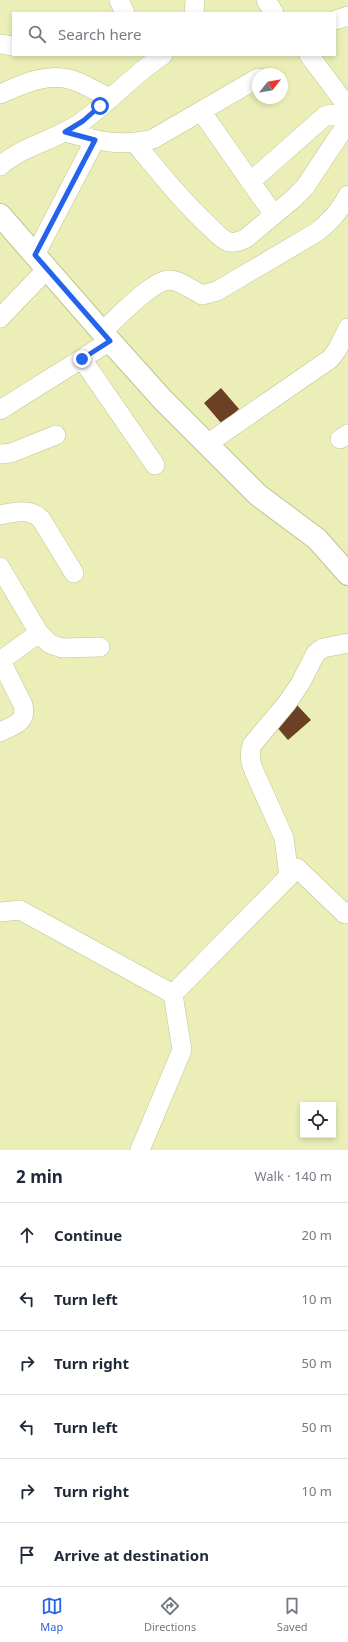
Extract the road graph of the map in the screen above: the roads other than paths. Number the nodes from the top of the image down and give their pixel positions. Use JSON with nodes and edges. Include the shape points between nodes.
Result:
{"nodes":[{"id":1,"x":195,"y":0,"type":"edge"},
{"id":2,"x":266,"y":0,"type":"edge"},
{"id":3,"x":194,"y":12,"type":"edge"},
{"id":4,"x":273,"y":12,"type":"edge"},
{"id":5,"x":348,"y":16,"type":"edge"},
{"id":6,"x":336,"y":20,"type":"edge"},
{"id":7,"x":0,"y":44,"type":"edge"},
{"id":8,"x":12,"y":46,"type":"edge"},
{"id":9,"x":310,"y":56,"type":"edge"},
{"id":10,"x":157,"y":57,"type":"edge"},
{"id":11,"x":252,"y":82,"type":"edge"},
{"id":12,"x":0,"y":94,"type":"edge"},
{"id":13,"x":111,"y":98,"type":"junction"},
{"id":14,"x":348,"y":107,"type":"edge"},
{"id":15,"x":201,"y":111,"type":"junction"},
{"id":16,"x":348,"y":121,"type":"edge"},
{"id":17,"x":65,"y":132,"type":"junction"},
{"id":18,"x":95,"y":140,"type":"junction"},
{"id":19,"x":135,"y":143,"type":"junction"},
{"id":20,"x":0,"y":166,"type":"edge"},
{"id":21,"x":250,"y":182,"type":"junction"},
{"id":22,"x":348,"y":195,"type":"edge"},
{"id":23,"x":0,"y":215,"type":"edge"},
{"id":24,"x":274,"y":215,"type":"junction"},
{"id":25,"x":41,"y":262,"type":"junction"},
{"id":26,"x":0,"y":318,"type":"edge"},
{"id":27,"x":348,"y":328,"type":"edge"},
{"id":28,"x":106,"y":337,"type":"junction"},
{"id":29,"x":82,"y":359,"type":"junction"},
{"id":30,"x":1,"y":404,"type":"edge"},
{"id":31,"x":56,"y":435,"type":"dead end"},
{"id":32,"x":207,"y":444,"type":"junction"},
{"id":33,"x":0,"y":454,"type":"edge"},
{"id":34,"x":155,"y":465,"type":"dead end"},
{"id":35,"x":0,"y":515,"type":"edge"},
{"id":36,"x":0,"y":567,"type":"edge"},
{"id":37,"x":74,"y":573,"type":"dead end"},
{"id":38,"x":348,"y":574,"type":"edge"},
{"id":39,"x":39,"y":633,"type":"junction"},
{"id":40,"x":348,"y":643,"type":"edge"},
{"id":41,"x":100,"y":646,"type":"dead end"},
{"id":42,"x":1,"y":661,"type":"edge"},
{"id":43,"x":0,"y":732,"type":"edge"},
{"id":44,"x":289,"y":876,"type":"junction"},
{"id":45,"x":0,"y":912,"type":"edge"},
{"id":46,"x":348,"y":912,"type":"edge"},
{"id":47,"x":173,"y":994,"type":"junction"},
{"id":48,"x":140,"y":1150,"type":"edge"}],
"edges":[{"from":1,"to":3,"type":"street"},
{"from":2,"to":4,"type":"street"},
{"from":5,"to":6,"type":"street"},
{"from":7,"to":8,"type":"street"},
{"from":9,"to":14,"type":"street"},
{"from":10,"to":13,"type":"street"},
{"from":11,"to":15,"type":"street"},
{"from":12,"to":13,"type":"street","via":[[32,81],[49,78],[68,79]]},
{"from":13,"to":17,"type":"street"},
{"from":15,"to":19,"type":"street","via":[[153,138]]},
{"from":15,"to":21,"type":"street"},
{"from":16,"to":21,"type":"street","via":[[332,114],[325,116]]},
{"from":16,"to":24,"type":"street","via":[[304,187]]},
{"from":17,"to":18,"type":"street"},
{"from":17,"to":20,"type":"street","via":[[18,153]]},
{"from":18,"to":19,"type":"street"},
{"from":18,"to":25,"type":"street"},
{"from":19,"to":24,"type":"street","via":[[181,199],[229,242],[245,239]]},
{"from":21,"to":24,"type":"street"},
{"from":22,"to":28,"type":"street","via":[[326,225],[217,291],[202,295],[176,281],[168,280],[148,290]]},
{"from":23,"to":25,"type":"street"},
{"from":25,"to":26,"type":"street"},
{"from":25,"to":28,"type":"street"},
{"from":27,"to":32,"type":"street","via":[[330,359]]},
{"from":28,"to":29,"type":"street"},
{"from":28,"to":32,"type":"street"},
{"from":29,"to":30,"type":"street"},
{"from":29,"to":34,"type":"street"},
{"from":31,"to":33,"type":"street","via":[[11,454]]},
{"from":32,"to":38,"type":"street","via":[[258,495],[317,539]]},
{"from":35,"to":37,"type":"street","via":[[13,512],[36,514]]},
{"from":36,"to":39,"type":"street"},
{"from":39,"to":41,"type":"street","via":[[50,644],[62,648]]},
{"from":39,"to":42,"type":"street"},
{"from":40,"to":44,"type":"street","via":[[323,648],[316,653],[287,703],[252,745],[250,760],[284,838]]},
{"from":42,"to":43,"type":"street","via":[[24,712],[23,718],[16,724]]},
{"from":44,"to":46,"type":"street","via":[[297,868],[345,914]]},
{"from":44,"to":47,"type":"street"},
{"from":45,"to":47,"type":"street","via":[[20,910]]},
{"from":47,"to":48,"type":"street","via":[[182,1050]]}]}
